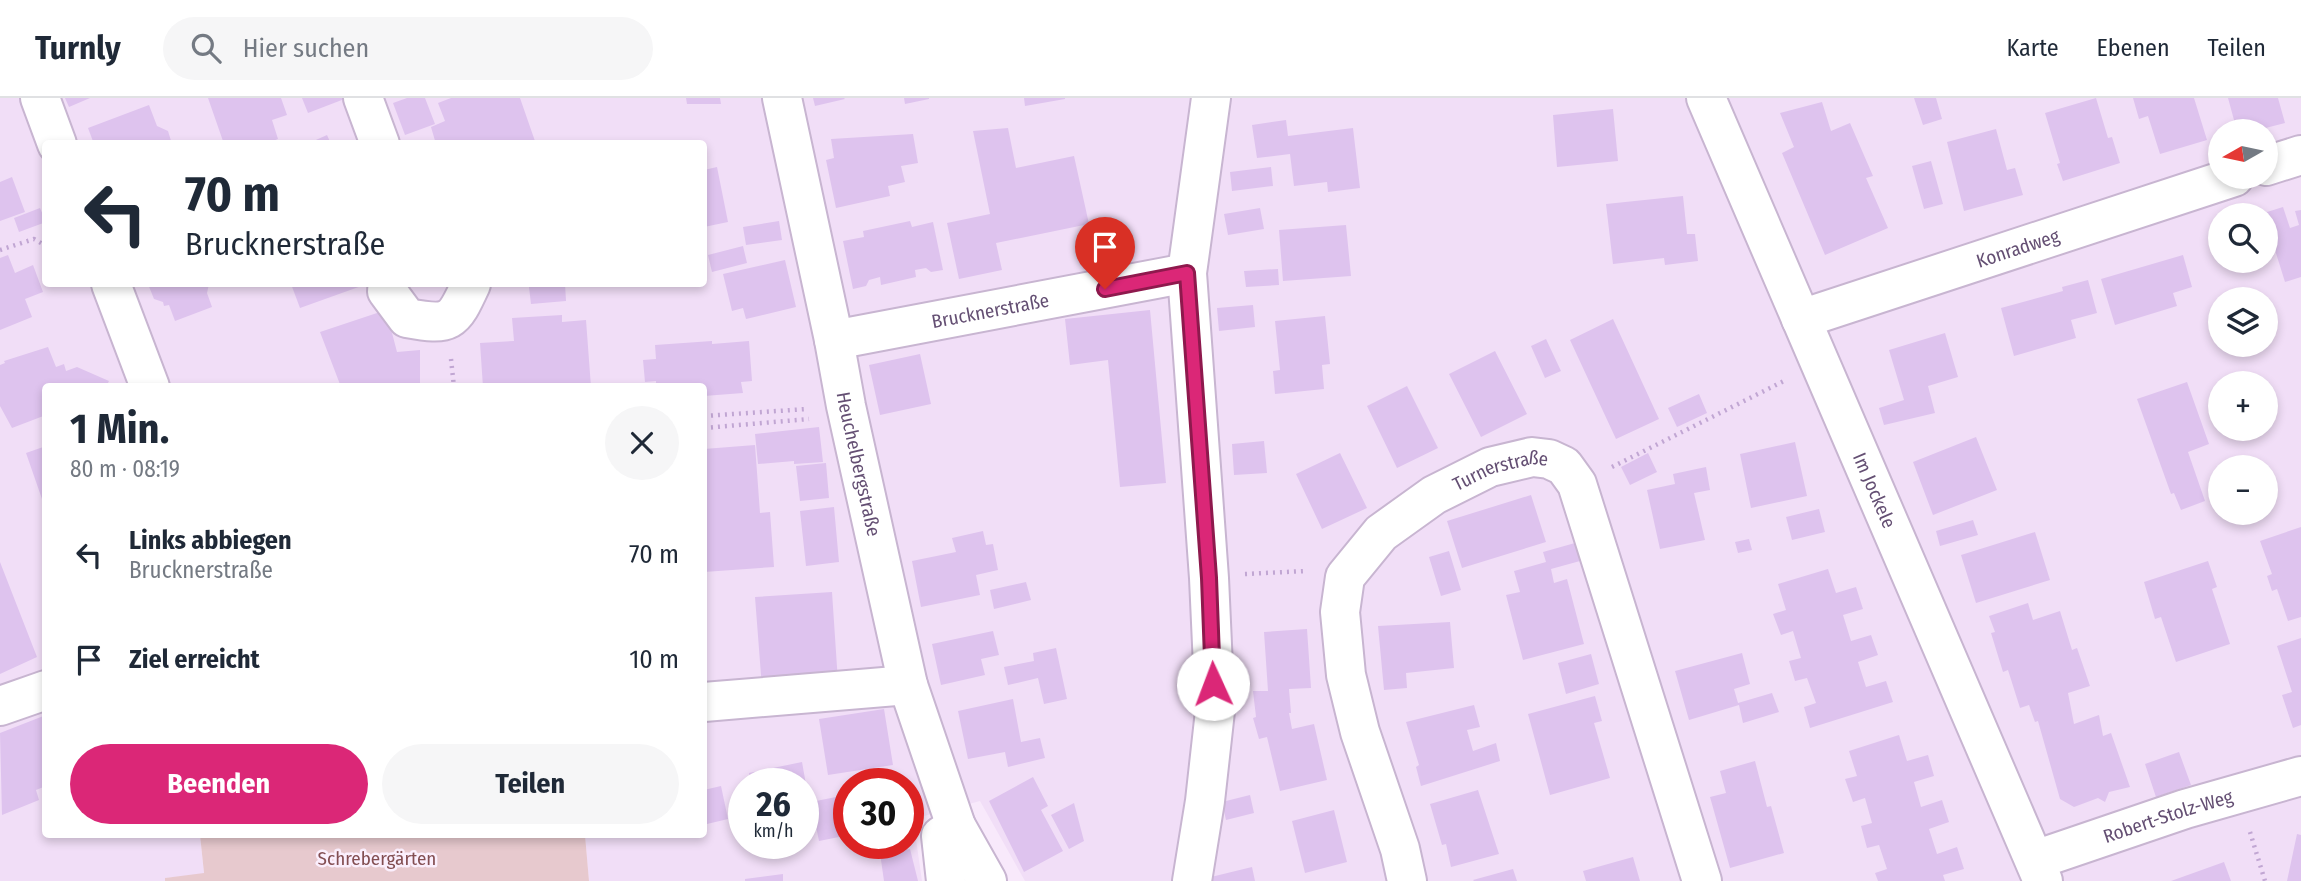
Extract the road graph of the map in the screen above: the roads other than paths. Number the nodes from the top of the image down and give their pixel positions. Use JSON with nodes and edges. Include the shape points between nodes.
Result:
{"nodes":[{"id":1,"x":40,"y":98,"type":"edge"},
{"id":2,"x":363,"y":98,"type":"edge"},
{"id":3,"x":782,"y":98,"type":"edge"},
{"id":4,"x":1211,"y":98,"type":"edge"},
{"id":5,"x":1706,"y":98,"type":"edge"},
{"id":6,"x":56,"y":140,"type":"edge"},
{"id":7,"x":379,"y":140,"type":"edge"},
{"id":8,"x":2301,"y":155,"type":"edge"},
{"id":9,"x":2278,"y":162,"type":"edge"},
{"id":10,"x":2208,"y":186,"type":"edge"},
{"id":11,"x":1187,"y":273,"type":"junction"},
{"id":12,"x":112,"y":287,"type":"edge"},
{"id":13,"x":388,"y":287,"type":"edge"},
{"id":14,"x":470,"y":287,"type":"edge"},
{"id":15,"x":1801,"y":319,"type":"junction"},
{"id":16,"x":834,"y":340,"type":"junction"},
{"id":17,"x":148,"y":383,"type":"edge"},
{"id":18,"x":908,"y":685,"type":"junction"},
{"id":19,"x":42,"y":692,"type":"edge"},
{"id":20,"x":707,"y":702,"type":"edge"},
{"id":21,"x":0,"y":706,"type":"edge"},
{"id":22,"x":2301,"y":776,"type":"edge"},
{"id":23,"x":956,"y":826,"type":"junction"},
{"id":24,"x":2039,"y":870,"type":"edge"},
{"id":25,"x":946,"y":881,"type":"edge"},
{"id":26,"x":987,"y":881,"type":"edge"},
{"id":27,"x":1192,"y":881,"type":"edge"},
{"id":28,"x":1407,"y":881,"type":"edge"},
{"id":29,"x":1702,"y":881,"type":"edge"}],
"edges":[{"from":1,"to":6,"type":"street"},
{"from":2,"to":7,"type":"street"},
{"from":3,"to":16,"type":"street","name":"Heuchelbergstraße"},
{"from":4,"to":11,"type":"street"},
{"from":5,"to":15,"type":"street","name":"Im Jockele"},
{"from":8,"to":9,"type":"street"},
{"from":10,"to":15,"type":"street","name":"Konradweg"},
{"from":11,"to":16,"type":"street","name":"Brucknerstraße"},
{"from":11,"to":27,"type":"street","via":[[1215,710]]},
{"from":12,"to":17,"type":"street"},
{"from":13,"to":14,"type":"street","via":[[407,318],[435,323],[458,312]]},
{"from":15,"to":24,"type":"street","name":"Im Jockele"},
{"from":16,"to":18,"type":"street","name":"Heuchelbergstraße"},
{"from":18,"to":20,"type":"street"},
{"from":18,"to":23,"type":"street","name":"Heuchelbergstraße"},
{"from":19,"to":21,"type":"street"},
{"from":22,"to":24,"type":"street","name":"Robert-Stolz-Weg","via":[[2185,809]]},
{"from":23,"to":25,"type":"street","via":[[941,836]]},
{"from":23,"to":26,"type":"street","name":"Heuchelbergstraße"},
{"from":28,"to":29,"type":"street","name":"Turnerstraße","via":[[1346,674],[1340,612],[1345,577],[1381,533],[1434,495],[1490,467],[1532,457],[1564,466],[1577,484]]}]}
